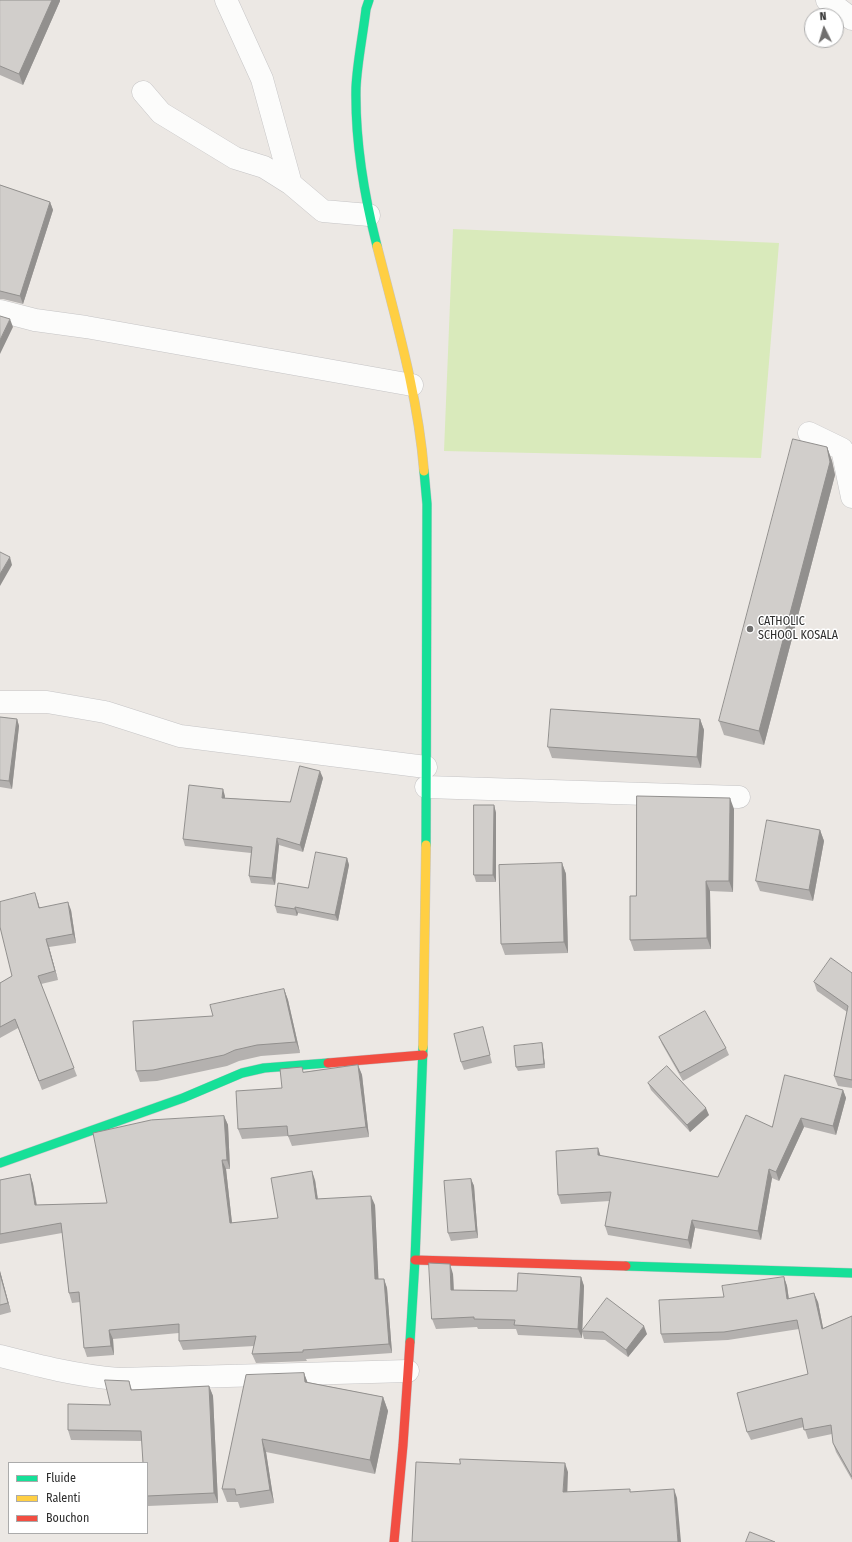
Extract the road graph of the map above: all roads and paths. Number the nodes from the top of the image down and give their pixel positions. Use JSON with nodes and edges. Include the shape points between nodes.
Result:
{"nodes":[{"id":1,"x":226,"y":0,"type":"edge"},
{"id":2,"x":369,"y":0,"type":"edge"},
{"id":3,"x":827,"y":0,"type":"edge"},
{"id":4,"x":852,"y":19,"type":"edge"},
{"id":5,"x":143,"y":92,"type":"dead end"},
{"id":6,"x":291,"y":184,"type":"junction"},
{"id":7,"x":369,"y":215,"type":"junction"},
{"id":8,"x":0,"y":312,"type":"edge"},
{"id":9,"x":412,"y":385,"type":"junction"},
{"id":10,"x":809,"y":433,"type":"dead end"},
{"id":11,"x":852,"y":497,"type":"edge"},
{"id":12,"x":0,"y":702,"type":"edge"},
{"id":13,"x":426,"y":777,"type":"junction"},
{"id":14,"x":740,"y":797,"type":"dead end"},
{"id":15,"x":423,"y":1055,"type":"junction"},
{"id":16,"x":0,"y":1163,"type":"edge"},
{"id":17,"x":415,"y":1260,"type":"junction"},
{"id":18,"x":852,"y":1273,"type":"edge"},
{"id":19,"x":0,"y":1356,"type":"edge"},
{"id":20,"x":408,"y":1371,"type":"junction"},
{"id":21,"x":394,"y":1542,"type":"edge"}],
"edges":[{"from":1,"to":6,"type":"street","via":[[262,79]]},
{"from":2,"to":7,"type":"main road","via":[[356,87],[357,141]]},
{"from":3,"to":4,"type":"street"},
{"from":5,"to":6,"type":"street","via":[[161,113],[235,158],[264,167]]},
{"from":6,"to":7,"type":"street","via":[[323,211]]},
{"from":7,"to":9,"type":"main road"},
{"from":8,"to":9,"type":"street"},
{"from":9,"to":13,"type":"main road","via":[[422,442],[427,504]]},
{"from":10,"to":11,"type":"street","via":[[842,449]]},
{"from":12,"to":13,"type":"street","via":[[47,702],[105,712],[180,736]]},
{"from":13,"to":14,"type":"street"},
{"from":13,"to":15,"type":"main road"},
{"from":15,"to":16,"type":"main road","via":[[264,1068],[242,1073],[184,1098]]},
{"from":15,"to":17,"type":"main road"},
{"from":17,"to":18,"type":"main road"},
{"from":17,"to":20,"type":"main road"},
{"from":19,"to":20,"type":"street","via":[[95,1377],[119,1379]]},
{"from":20,"to":21,"type":"main road"}]}
